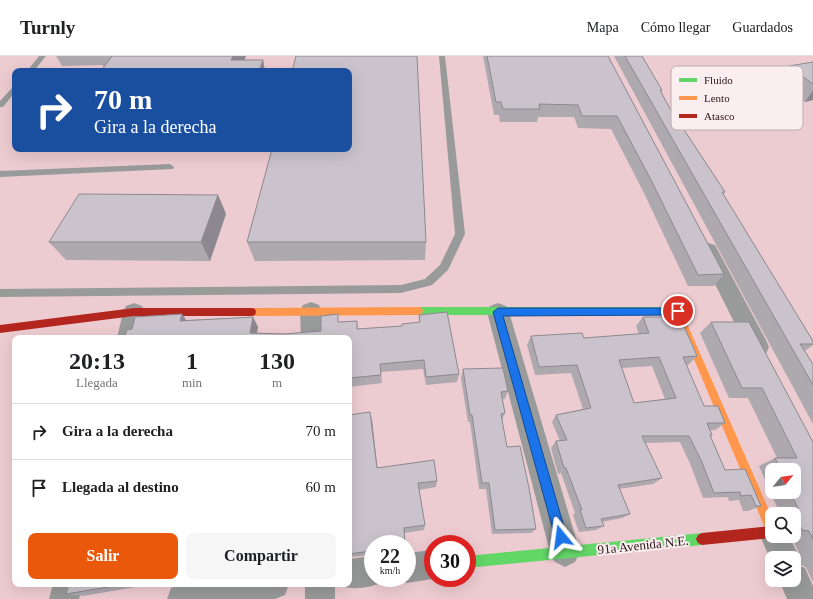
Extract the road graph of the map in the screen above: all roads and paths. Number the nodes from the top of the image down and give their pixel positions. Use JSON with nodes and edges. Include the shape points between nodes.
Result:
{"nodes":[{"id":1,"x":43,"y":56,"type":"edge"},
{"id":2,"x":442,"y":56,"type":"edge"},
{"id":3,"x":33,"y":68,"type":"edge"},
{"id":4,"x":12,"y":91,"type":"edge"},
{"id":5,"x":0,"y":105,"type":"edge"},
{"id":6,"x":170,"y":167,"type":"dead end"},
{"id":7,"x":0,"y":174,"type":"edge"},
{"id":8,"x":705,"y":245,"type":"edge"},
{"id":9,"x":0,"y":293,"type":"edge"},
{"id":10,"x":311,"y":311,"type":"junction"},
{"id":11,"x":134,"y":312,"type":"junction"},
{"id":12,"x":498,"y":312,"type":"junction"},
{"id":13,"x":0,"y":329,"type":"edge"},
{"id":14,"x":129,"y":335,"type":"edge"},
{"id":15,"x":312,"y":335,"type":"edge"},
{"id":16,"x":766,"y":363,"type":"edge"},
{"id":17,"x":765,"y":515,"type":"edge"},
{"id":18,"x":765,"y":532,"type":"edge"},
{"id":19,"x":566,"y":552,"type":"junction"},
{"id":20,"x":476,"y":561,"type":"edge"},
{"id":21,"x":364,"y":572,"type":"edge"},
{"id":22,"x":352,"y":574,"type":"edge"},
{"id":23,"x":67,"y":587,"type":"edge"},
{"id":24,"x":256,"y":587,"type":"edge"},
{"id":25,"x":320,"y":587,"type":"edge"},
{"id":26,"x":798,"y":587,"type":"edge"},
{"id":27,"x":64,"y":599,"type":"edge"},
{"id":28,"x":182,"y":599,"type":"edge"},
{"id":29,"x":320,"y":599,"type":"edge"},
{"id":30,"x":804,"y":599,"type":"edge"}],
"edges":[{"from":1,"to":3,"type":"lane"},
{"from":2,"to":9,"type":"lane","via":[[460,234],[444,267],[428,282],[401,289]]},
{"from":4,"to":5,"type":"lane"},
{"from":6,"to":7,"type":"lane"},
{"from":8,"to":16,"type":"street"},
{"from":10,"to":11,"type":"street"},
{"from":10,"to":12,"type":"street"},
{"from":10,"to":15,"type":"street"},
{"from":11,"to":13,"type":"street"},
{"from":11,"to":14,"type":"street"},
{"from":12,"to":17,"type":"street","via":[[678,311]]},
{"from":12,"to":19,"type":"street"},
{"from":18,"to":19,"type":"street","name":"91a Avenida N.E."},
{"from":19,"to":20,"type":"street","name":"91a Avenida N.E."},
{"from":21,"to":22,"type":"street"},
{"from":23,"to":27,"type":"street"},
{"from":24,"to":28,"type":"street"},
{"from":25,"to":29,"type":"street"},
{"from":26,"to":30,"type":"street"}]}
